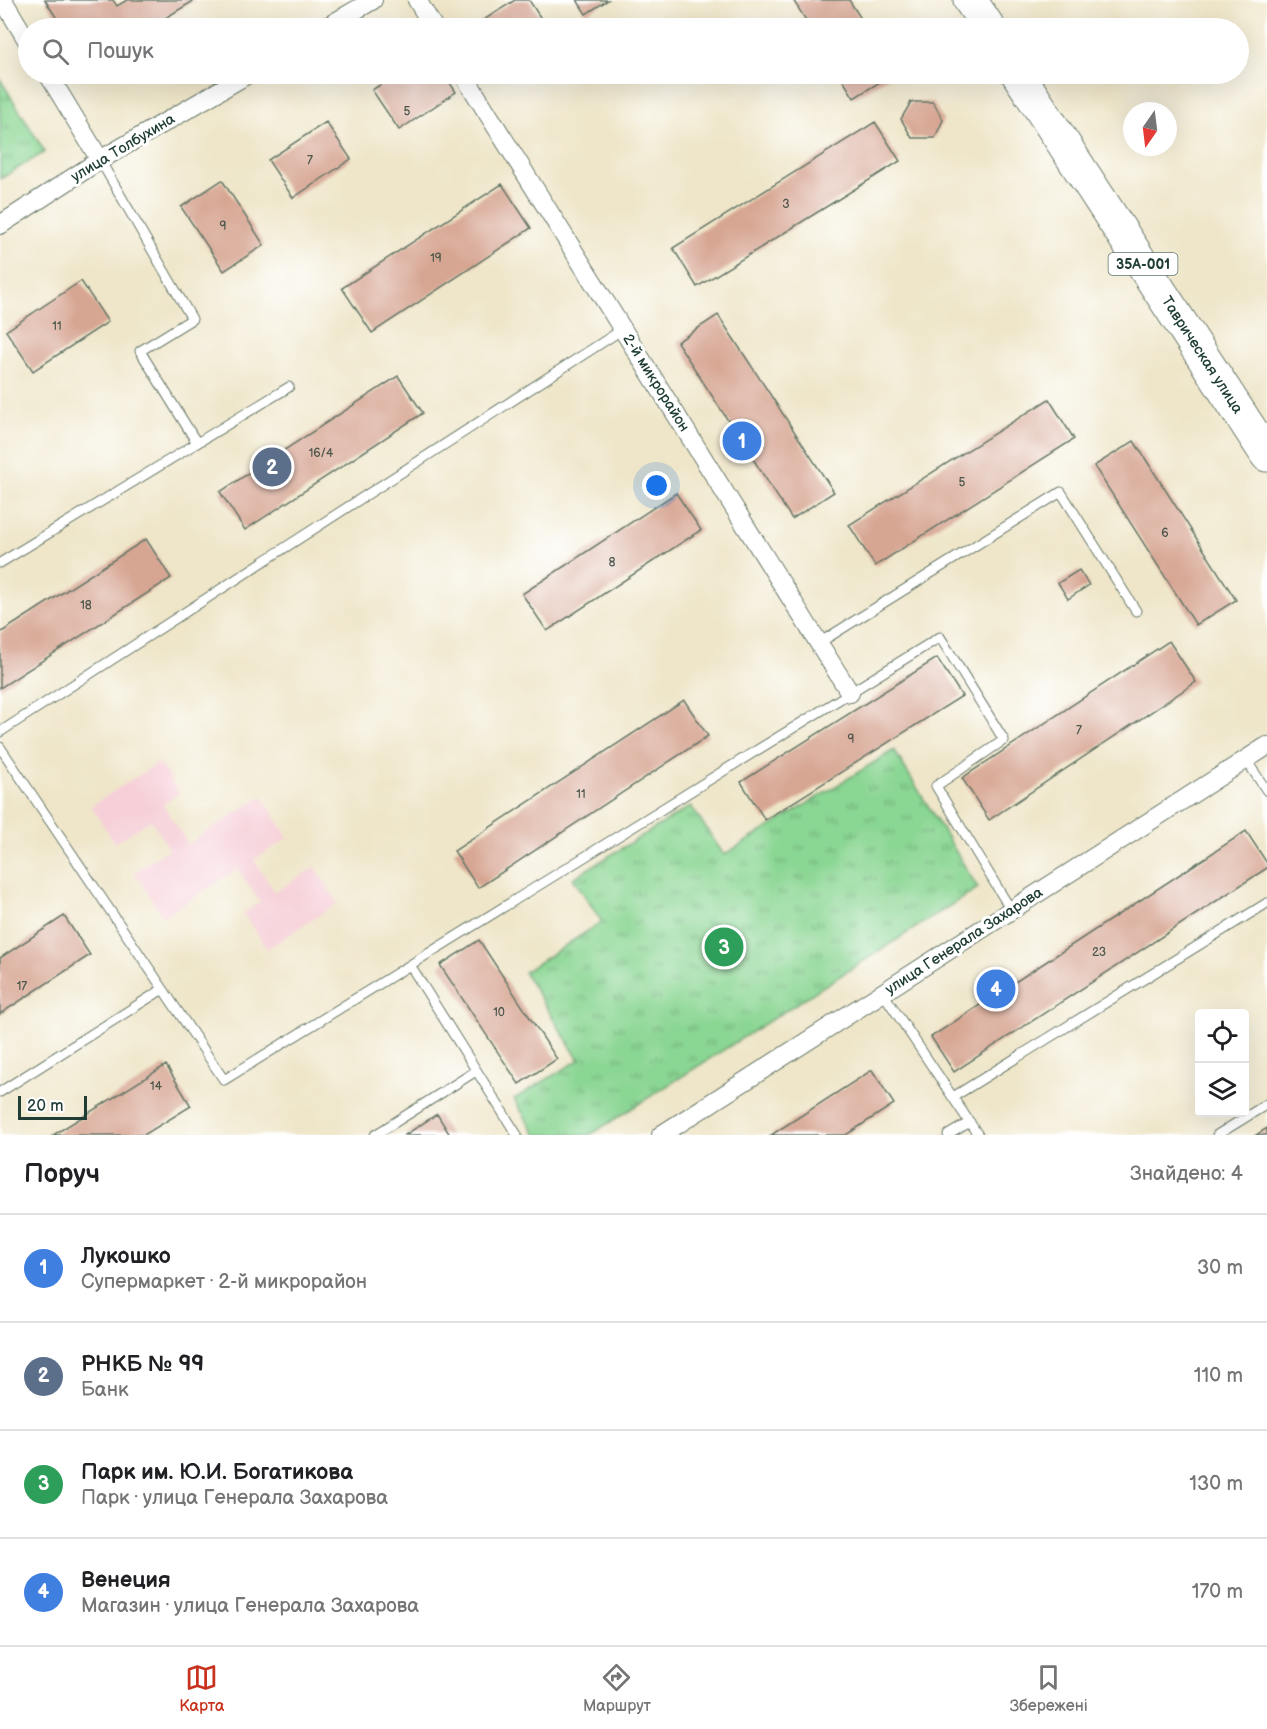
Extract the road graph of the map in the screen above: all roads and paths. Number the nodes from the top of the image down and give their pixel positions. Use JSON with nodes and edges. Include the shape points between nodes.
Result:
{"nodes":[{"id":1,"x":3,"y":0,"type":"edge"},
{"id":2,"x":374,"y":0,"type":"edge"},
{"id":3,"x":417,"y":0,"type":"edge"},
{"id":4,"x":970,"y":0,"type":"edge"},
{"id":5,"x":342,"y":18,"type":"edge"},
{"id":6,"x":428,"y":18,"type":"edge"},
{"id":7,"x":982,"y":18,"type":"edge"},
{"id":8,"x":18,"y":25,"type":"edge"},
{"id":9,"x":54,"y":84,"type":"edge"},
{"id":10,"x":231,"y":84,"type":"edge"},
{"id":11,"x":469,"y":84,"type":"edge"},
{"id":12,"x":1025,"y":84,"type":"edge"},
{"id":13,"x":100,"y":160,"type":"junction"},
{"id":14,"x":0,"y":225,"type":"edge"},
{"id":15,"x":622,"y":329,"type":"junction"},
{"id":16,"x":289,"y":387,"type":"dead end"},
{"id":17,"x":196,"y":443,"type":"junction"},
{"id":18,"x":1267,"y":455,"type":"edge"},
{"id":19,"x":0,"y":563,"type":"edge"},
{"id":20,"x":1136,"y":612,"type":"dead end"},
{"id":21,"x":819,"y":643,"type":"junction"},
{"id":22,"x":850,"y":693,"type":"junction"},
{"id":23,"x":0,"y":732,"type":"edge"},
{"id":24,"x":1267,"y":746,"type":"edge"},
{"id":25,"x":0,"y":747,"type":"edge"},
{"id":26,"x":1246,"y":760,"type":"junction"},
{"id":27,"x":1267,"y":791,"type":"edge"},
{"id":28,"x":1267,"y":903,"type":"edge"},
{"id":29,"x":1011,"y":910,"type":"junction"},
{"id":30,"x":410,"y":965,"type":"junction"},
{"id":31,"x":163,"y":989,"type":"junction"},
{"id":32,"x":883,"y":993,"type":"junction"},
{"id":33,"x":476,"y":1071,"type":"junction"},
{"id":34,"x":0,"y":1092,"type":"edge"},
{"id":35,"x":953,"y":1097,"type":"junction"},
{"id":36,"x":1267,"y":1104,"type":"edge"},
{"id":37,"x":970,"y":1122,"type":"junction"},
{"id":38,"x":375,"y":1135,"type":"edge"},
{"id":39,"x":517,"y":1135,"type":"edge"},
{"id":40,"x":661,"y":1135,"type":"edge"},
{"id":41,"x":948,"y":1135,"type":"edge"},
{"id":42,"x":978,"y":1135,"type":"edge"},
{"id":43,"x":1217,"y":1135,"type":"edge"}],
"edges":[{"from":1,"to":8,"type":"street"},
{"from":2,"to":5,"type":"street"},
{"from":3,"to":6,"type":"street"},
{"from":4,"to":7,"type":"highway"},
{"from":9,"to":13,"type":"street"},
{"from":10,"to":13,"type":"street","name":"улица Толбухина"},
{"from":11,"to":15,"type":"street","name":"2-й микрорайон"},
{"from":12,"to":18,"type":"highway","name":"Таврическая улица","number":"35А-001"},
{"from":13,"to":14,"type":"street","name":"улица Толбухина"},
{"from":13,"to":17,"type":"lane","via":[[192,319],[140,351]]},
{"from":15,"to":21,"type":"street","name":"2-й микрорайон"},
{"from":15,"to":23,"type":"lane"},
{"from":16,"to":17,"type":"lane"},
{"from":17,"to":19,"type":"lane"},
{"from":20,"to":21,"type":"lane","via":[[1061,492]]},
{"from":21,"to":22,"type":"street","name":"2-й микрорайон"},
{"from":22,"to":29,"type":"lane","via":[[940,637],[1004,741],[936,786]]},
{"from":22,"to":30,"type":"lane"},
{"from":24,"to":26,"type":"street","name":"улица Генерала Захарова"},
{"from":25,"to":31,"type":"lane"},
{"from":26,"to":27,"type":"lane"},
{"from":26,"to":29,"type":"street","name":"улица Генерала Захарова"},
{"from":28,"to":35,"type":"lane"},
{"from":29,"to":32,"type":"street","name":"улица Генерала Захарова"},
{"from":30,"to":31,"type":"lane","via":[[224,1080]]},
{"from":30,"to":33,"type":"lane"},
{"from":31,"to":34,"type":"lane"},
{"from":32,"to":35,"type":"lane"},
{"from":32,"to":40,"type":"street","name":"улица Генерала Захарова"},
{"from":33,"to":38,"type":"lane"},
{"from":33,"to":39,"type":"lane"},
{"from":35,"to":37,"type":"lane"},
{"from":36,"to":43,"type":"lane"},
{"from":37,"to":41,"type":"lane"},
{"from":37,"to":42,"type":"lane"}]}
